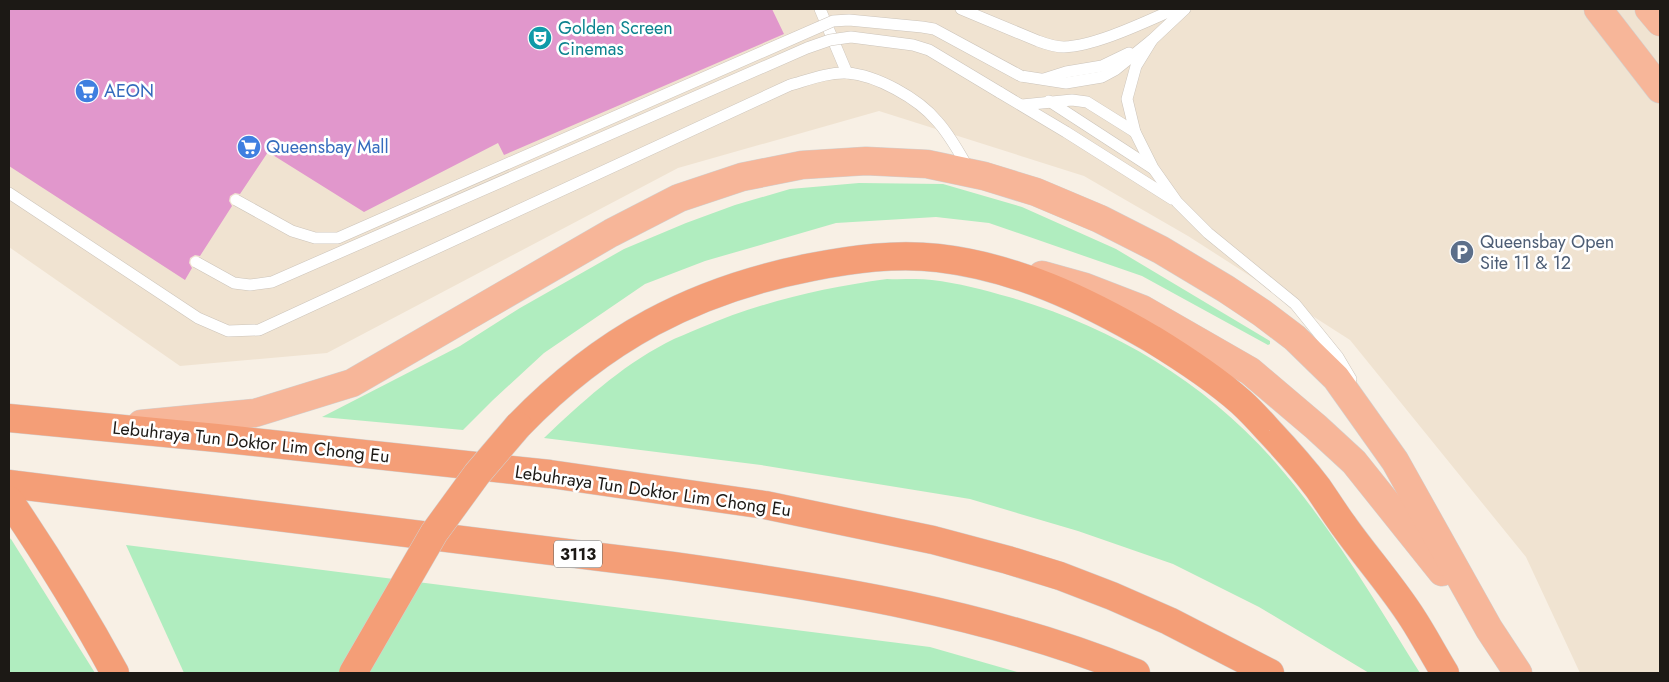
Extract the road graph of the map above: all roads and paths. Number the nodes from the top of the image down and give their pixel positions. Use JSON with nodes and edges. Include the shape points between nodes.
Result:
{"nodes":[{"id":1,"x":820,"y":9,"type":"edge"},
{"id":2,"x":961,"y":9,"type":"edge"},
{"id":3,"x":1175,"y":9,"type":"edge"},
{"id":4,"x":1185,"y":9,"type":"edge"},
{"id":5,"x":1598,"y":9,"type":"edge"},
{"id":6,"x":1650,"y":9,"type":"edge"},
{"id":7,"x":1660,"y":22,"type":"edge"},
{"id":8,"x":1152,"y":40,"type":"junction"},
{"id":9,"x":847,"y":73,"type":"junction"},
{"id":10,"x":1660,"y":89,"type":"edge"},
{"id":11,"x":1049,"y":101,"type":"junction"},
{"id":12,"x":1022,"y":105,"type":"junction"},
{"id":13,"x":1135,"y":132,"type":"junction"},
{"id":14,"x":1153,"y":168,"type":"junction"},
{"id":15,"x":972,"y":174,"type":"junction"},
{"id":16,"x":9,"y":193,"type":"edge"},
{"id":17,"x":236,"y":200,"type":"dead end"},
{"id":18,"x":1177,"y":202,"type":"junction"},
{"id":19,"x":958,"y":261,"type":"junction"},
{"id":20,"x":196,"y":262,"type":"dead end"},
{"id":21,"x":9,"y":418,"type":"edge"},
{"id":22,"x":105,"y":427,"type":"junction"},
{"id":23,"x":1374,"y":431,"type":"junction"},
{"id":24,"x":9,"y":484,"type":"edge"},
{"id":25,"x":9,"y":500,"type":"edge"},
{"id":26,"x":1488,"y":629,"type":"junction"},
{"id":27,"x":115,"y":673,"type":"edge"},
{"id":28,"x":353,"y":673,"type":"edge"},
{"id":29,"x":1136,"y":673,"type":"edge"},
{"id":30,"x":1270,"y":673,"type":"edge"},
{"id":31,"x":1445,"y":673,"type":"edge"},
{"id":32,"x":1518,"y":673,"type":"edge"}],
"edges":[{"from":1,"to":9,"type":"lane"},
{"from":2,"to":3,"type":"lane","via":[[1038,41],[1065,47],[1133,28]]},
{"from":4,"to":8,"type":"lane"},
{"from":5,"to":10,"type":"main road"},
{"from":6,"to":7,"type":"main road"},
{"from":8,"to":13,"type":"lane","via":[[1136,66],[1127,99]]},
{"from":8,"to":17,"type":"lane","bridge":true,"via":[[1116,70],[1102,77],[1066,83],[1020,76],[934,29],[833,21],[338,238],[315,238],[292,231]]},
{"from":9,"to":15,"type":"lane","via":[[866,77],[916,100],[938,121]]},
{"from":9,"to":16,"type":"lane","via":[[790,85],[259,330],[228,331],[198,318]]},
{"from":11,"to":12,"type":"lane"},
{"from":11,"to":13,"type":"lane","via":[[1087,102]]},
{"from":11,"to":14,"type":"lane"},
{"from":12,"to":18,"type":"lane"},
{"from":12,"to":20,"type":"lane","bridge":true,"via":[[929,50],[851,36],[798,52],[272,282],[234,283]]},
{"from":13,"to":14,"type":"lane"},
{"from":14,"to":18,"type":"lane"},
{"from":15,"to":22,"type":"main road","via":[[927,164],[866,161],[802,165],[742,177],[679,198],[611,233],[352,382],[254,413]]},
{"from":15,"to":23,"type":"main road","via":[[1036,192],[1100,219],[1161,250],[1226,289],[1262,313],[1317,358],[1336,378]]},
{"from":18,"to":23,"type":"lane","via":[[1208,233],[1295,304],[1354,382]]},
{"from":19,"to":26,"type":"main road","via":[[1038,274],[1085,287],[1142,309],[1250,371],[1354,462]]},
{"from":19,"to":28,"type":"highway","bridge":true,"via":[[911,256],[870,257],[774,274],[696,300],[620,341],[544,398],[477,474],[434,533]]},
{"from":19,"to":31,"type":"highway","via":[[1038,282],[1086,304],[1192,363],[1242,403],[1317,487],[1412,617]]},
{"from":21,"to":22,"type":"highway","name":"Lebuhraya Tun Doktor Lim Chong Eu"},
{"from":22,"to":30,"type":"highway","name":"Lebuhraya Tun Doktor Lim Chong Eu","via":[[550,474],[765,505],[924,538],[1008,560],[1112,596]]},
{"from":23,"to":26,"type":"main road","via":[[1395,461]]},
{"from":24,"to":29,"type":"highway","number":"3113","via":[[760,578],[879,598],[966,618],[1089,654]]},
{"from":25,"to":27,"type":"highway"},
{"from":26,"to":32,"type":"main road"}]}
